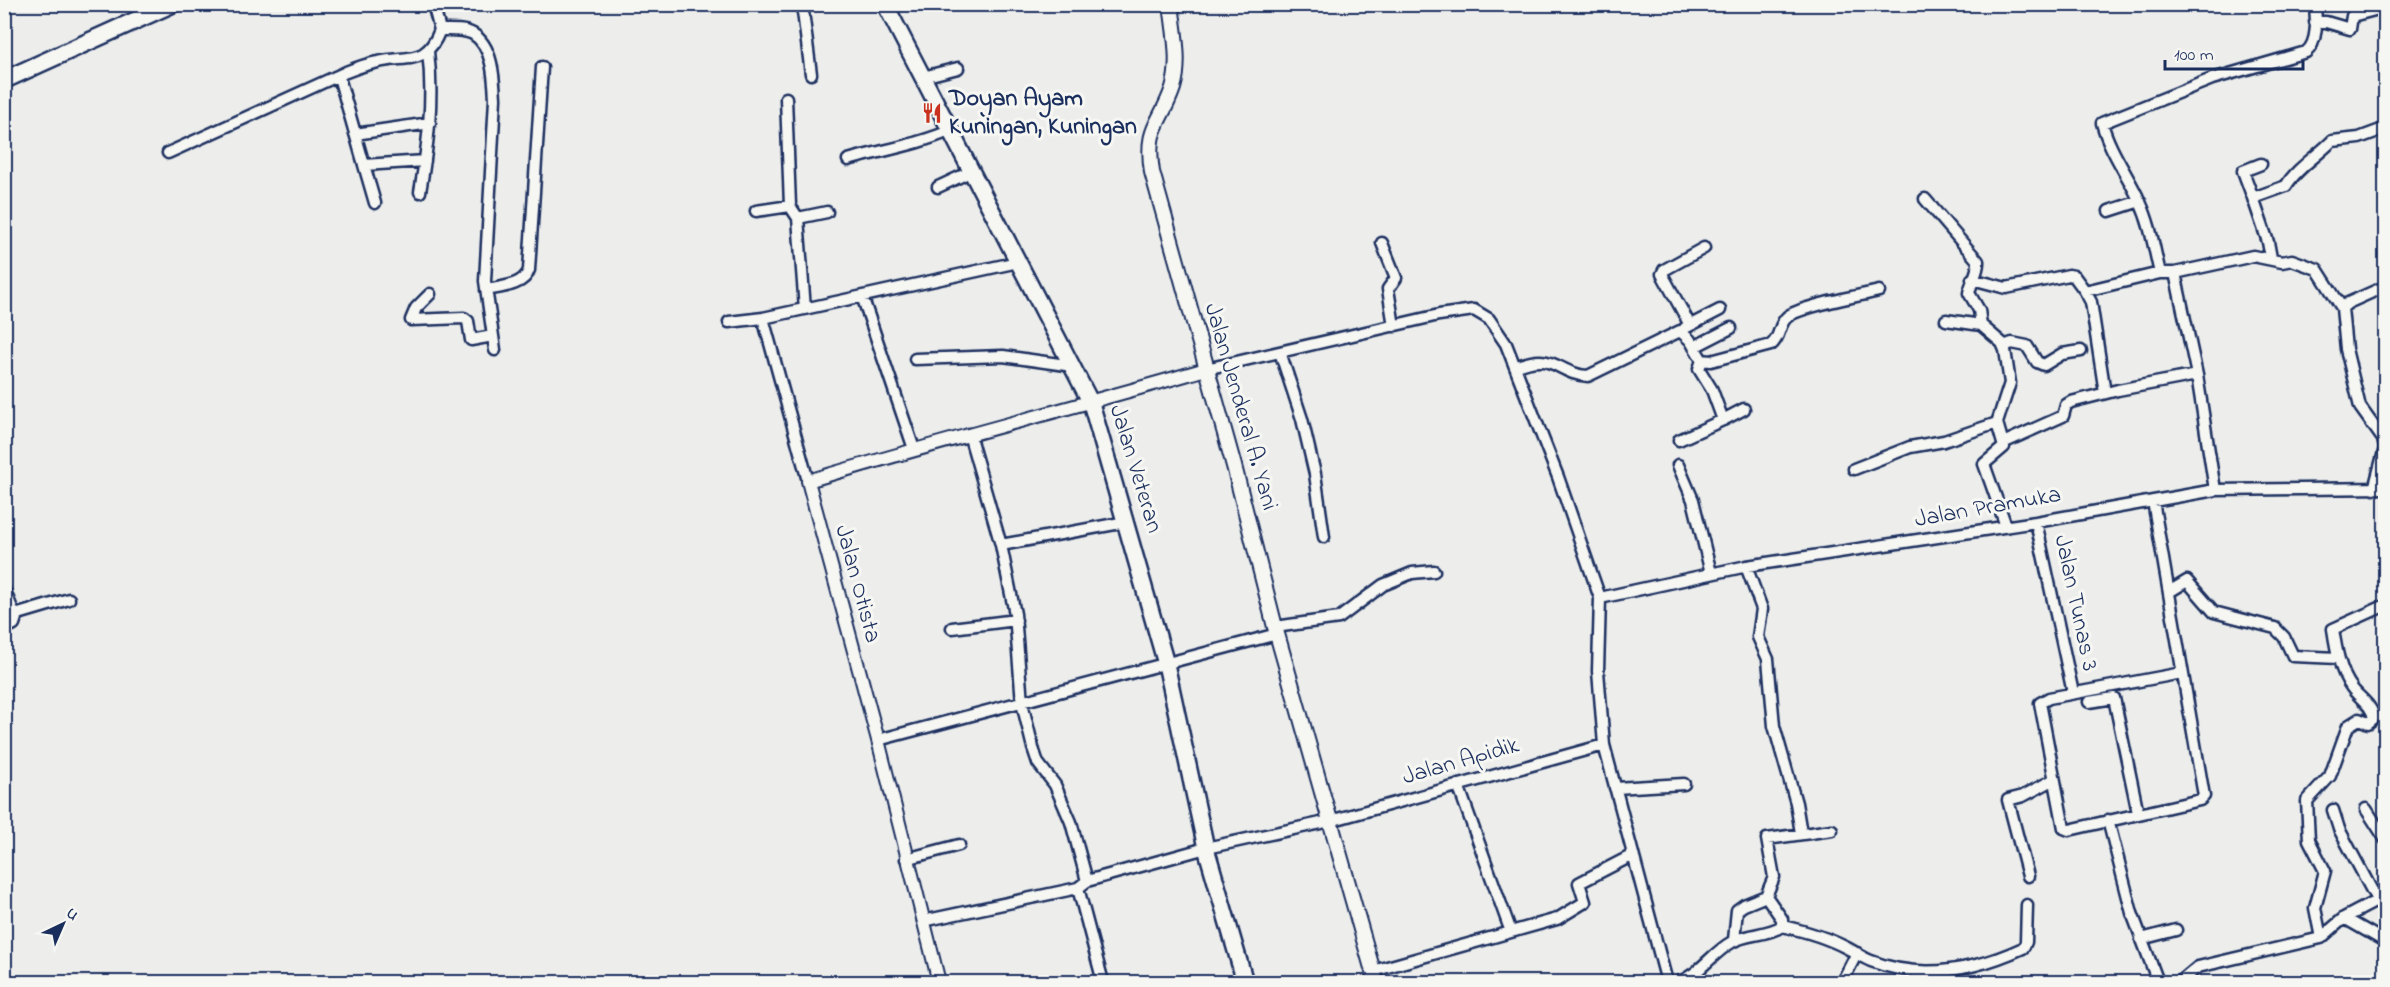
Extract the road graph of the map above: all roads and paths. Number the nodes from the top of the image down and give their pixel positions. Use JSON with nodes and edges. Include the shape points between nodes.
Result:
{"nodes":[{"id":1,"x":171,"y":4,"type":"edge"},
{"id":2,"x":433,"y":4,"type":"edge"},
{"id":3,"x":802,"y":4,"type":"edge"},
{"id":4,"x":885,"y":4,"type":"edge"},
{"id":5,"x":1171,"y":4,"type":"edge"},
{"id":6,"x":2314,"y":4,"type":"edge"},
{"id":7,"x":2385,"y":7,"type":"edge"},
{"id":8,"x":2315,"y":22,"type":"junction"},
{"id":9,"x":440,"y":30,"type":"junction"},
{"id":10,"x":428,"y":51,"type":"junction"},
{"id":11,"x":542,"y":67,"type":"dead end"},
{"id":12,"x":958,"y":68,"type":"dead end"},
{"id":13,"x":811,"y":74,"type":"dead end"},
{"id":14,"x":339,"y":77,"type":"junction"},
{"id":15,"x":923,"y":77,"type":"junction"},
{"id":16,"x":4,"y":80,"type":"edge"},
{"id":17,"x":786,"y":98,"type":"dead end"},
{"id":18,"x":430,"y":123,"type":"junction"},
{"id":19,"x":2385,"y":128,"type":"edge"},
{"id":20,"x":949,"y":131,"type":"junction"},
{"id":21,"x":355,"y":134,"type":"junction"},
{"id":22,"x":168,"y":153,"type":"dead end"},
{"id":23,"x":848,"y":160,"type":"dead end"},
{"id":24,"x":425,"y":161,"type":"junction"},
{"id":25,"x":2260,"y":164,"type":"dead end"},
{"id":26,"x":364,"y":165,"type":"junction"},
{"id":27,"x":970,"y":172,"type":"junction"},
{"id":28,"x":938,"y":187,"type":"dead end"},
{"id":29,"x":420,"y":192,"type":"dead end"},
{"id":30,"x":2253,"y":198,"type":"junction"},
{"id":31,"x":1925,"y":199,"type":"dead end"},
{"id":32,"x":2140,"y":201,"type":"junction"},
{"id":33,"x":375,"y":203,"type":"dead end"},
{"id":34,"x":790,"y":206,"type":"junction"},
{"id":35,"x":756,"y":211,"type":"dead end"},
{"id":36,"x":2109,"y":211,"type":"dead end"},
{"id":37,"x":827,"y":212,"type":"dead end"},
{"id":38,"x":798,"y":218,"type":"junction"},
{"id":39,"x":1382,"y":243,"type":"dead end"},
{"id":40,"x":1704,"y":248,"type":"dead end"},
{"id":41,"x":2271,"y":258,"type":"junction"},
{"id":42,"x":1018,"y":262,"type":"junction"},
{"id":43,"x":2160,"y":273,"type":"junction"},
{"id":44,"x":2175,"y":273,"type":"junction"},
{"id":45,"x":1972,"y":279,"type":"junction"},
{"id":46,"x":2385,"y":286,"type":"edge"},
{"id":47,"x":486,"y":290,"type":"junction"},
{"id":48,"x":1879,"y":291,"type":"dead end"},
{"id":49,"x":2085,"y":291,"type":"junction"},
{"id":50,"x":430,"y":294,"type":"dead end"},
{"id":51,"x":862,"y":296,"type":"junction"},
{"id":52,"x":2342,"y":308,"type":"junction"},
{"id":53,"x":805,"y":309,"type":"junction"},
{"id":54,"x":1720,"y":310,"type":"dead end"},
{"id":55,"x":763,"y":318,"type":"junction"},
{"id":56,"x":1946,"y":320,"type":"dead end"},
{"id":57,"x":729,"y":322,"type":"dead end"},
{"id":58,"x":1690,"y":325,"type":"junction"},
{"id":59,"x":1981,"y":325,"type":"junction"},
{"id":60,"x":1394,"y":326,"type":"junction"},
{"id":61,"x":1731,"y":328,"type":"dead end"},
{"id":62,"x":1680,"y":331,"type":"junction"},
{"id":63,"x":493,"y":336,"type":"junction"},
{"id":64,"x":2004,"y":346,"type":"junction"},
{"id":65,"x":1694,"y":347,"type":"junction"},
{"id":66,"x":495,"y":350,"type":"dead end"},
{"id":67,"x":2081,"y":351,"type":"dead end"},
{"id":68,"x":1280,"y":352,"type":"junction"},
{"id":69,"x":915,"y":359,"type":"dead end"},
{"id":70,"x":1702,"y":360,"type":"junction"},
{"id":71,"x":1073,"y":366,"type":"junction"},
{"id":72,"x":1515,"y":367,"type":"junction"},
{"id":73,"x":1206,"y":369,"type":"junction"},
{"id":74,"x":2197,"y":375,"type":"junction"},
{"id":75,"x":2105,"y":393,"type":"junction"},
{"id":76,"x":1091,"y":403,"type":"junction"},
{"id":77,"x":1744,"y":409,"type":"dead end"},
{"id":78,"x":1723,"y":420,"type":"junction"},
{"id":79,"x":1997,"y":423,"type":"junction"},
{"id":80,"x":969,"y":434,"type":"junction"},
{"id":81,"x":1679,"y":440,"type":"dead end"},
{"id":82,"x":2003,"y":443,"type":"junction"},
{"id":83,"x":914,"y":449,"type":"junction"},
{"id":84,"x":1678,"y":465,"type":"dead end"},
{"id":85,"x":1854,"y":469,"type":"dead end"},
{"id":86,"x":808,"y":481,"type":"junction"},
{"id":87,"x":2380,"y":489,"type":"edge"},
{"id":88,"x":2215,"y":490,"type":"junction"},
{"id":89,"x":2153,"y":501,"type":"junction"},
{"id":90,"x":1126,"y":522,"type":"junction"},
{"id":91,"x":2036,"y":522,"type":"junction"},
{"id":92,"x":2006,"y":526,"type":"junction"},
{"id":93,"x":1324,"y":537,"type":"dead end"},
{"id":94,"x":1001,"y":545,"type":"junction"},
{"id":95,"x":1746,"y":566,"type":"junction"},
{"id":96,"x":1434,"y":571,"type":"dead end"},
{"id":97,"x":1711,"y":573,"type":"junction"},
{"id":98,"x":4,"y":589,"type":"edge"},
{"id":99,"x":2169,"y":592,"type":"junction"},
{"id":100,"x":69,"y":598,"type":"dead end"},
{"id":101,"x":1600,"y":598,"type":"junction"},
{"id":102,"x":2385,"y":605,"type":"edge"},
{"id":103,"x":15,"y":615,"type":"junction"},
{"id":104,"x":1016,"y":620,"type":"junction"},
{"id":105,"x":952,"y":628,"type":"dead end"},
{"id":106,"x":4,"y":629,"type":"edge"},
{"id":107,"x":1276,"y":631,"type":"junction"},
{"id":108,"x":2338,"y":658,"type":"junction"},
{"id":109,"x":1166,"y":664,"type":"junction"},
{"id":110,"x":2182,"y":673,"type":"junction"},
{"id":111,"x":2073,"y":693,"type":"junction"},
{"id":112,"x":1022,"y":702,"type":"junction"},
{"id":113,"x":2089,"y":702,"type":"dead end"},
{"id":114,"x":878,"y":740,"type":"junction"},
{"id":115,"x":1604,"y":744,"type":"junction"},
{"id":116,"x":2053,"y":780,"type":"junction"},
{"id":117,"x":1684,"y":784,"type":"dead end"},
{"id":118,"x":1458,"y":785,"type":"junction"},
{"id":119,"x":1615,"y":788,"type":"junction"},
{"id":120,"x":2367,"y":809,"type":"dead end"},
{"id":121,"x":2333,"y":810,"type":"dead end"},
{"id":122,"x":2138,"y":813,"type":"junction"},
{"id":123,"x":2108,"y":819,"type":"junction"},
{"id":124,"x":1330,"y":821,"type":"junction"},
{"id":125,"x":1832,"y":830,"type":"dead end"},
{"id":126,"x":1801,"y":832,"type":"junction"},
{"id":127,"x":2385,"y":840,"type":"edge"},
{"id":128,"x":959,"y":845,"type":"dead end"},
{"id":129,"x":1206,"y":848,"type":"junction"},
{"id":130,"x":1633,"y":855,"type":"junction"},
{"id":131,"x":906,"y":859,"type":"junction"},
{"id":132,"x":2028,"y":876,"type":"dead end"},
{"id":133,"x":1082,"y":885,"type":"junction"},
{"id":134,"x":1767,"y":896,"type":"junction"},
{"id":135,"x":2381,"y":898,"type":"edge"},
{"id":136,"x":2027,"y":905,"type":"dead end"},
{"id":137,"x":2344,"y":918,"type":"junction"},
{"id":138,"x":923,"y":921,"type":"junction"},
{"id":139,"x":1782,"y":926,"type":"junction"},
{"id":140,"x":2176,"y":930,"type":"dead end"},
{"id":141,"x":1511,"y":932,"type":"junction"},
{"id":142,"x":2321,"y":938,"type":"junction"},
{"id":143,"x":2141,"y":939,"type":"junction"},
{"id":144,"x":1734,"y":940,"type":"junction"},
{"id":145,"x":2385,"y":942,"type":"edge"},
{"id":146,"x":1852,"y":950,"type":"junction"},
{"id":147,"x":1374,"y":977,"type":"edge"},
{"id":148,"x":939,"y":982,"type":"edge"},
{"id":149,"x":1103,"y":982,"type":"edge"},
{"id":150,"x":1245,"y":982,"type":"edge"},
{"id":151,"x":1667,"y":982,"type":"edge"},
{"id":152,"x":1679,"y":982,"type":"edge"},
{"id":153,"x":1842,"y":982,"type":"edge"},
{"id":154,"x":2158,"y":982,"type":"edge"},
{"id":155,"x":2180,"y":982,"type":"edge"}],
"edges":[{"from":1,"to":16,"type":"highway"},
{"from":2,"to":9,"type":"street"},
{"from":3,"to":13,"type":"street"},
{"from":4,"to":15,"type":"main road","name":"Jalan Veteran"},
{"from":5,"to":73,"type":"main road","name":"Jalan Jenderal A. Yani","via":[[1176,69],[1173,88],[1152,132],[1149,148],[1152,172]]},
{"from":6,"to":8,"type":"street"},
{"from":7,"to":8,"type":"street","via":[[2352,15],[2350,29]]},
{"from":8,"to":32,"type":"street","via":[[2312,47],[2306,52],[2212,79],[2102,123],[2111,150]]},
{"from":9,"to":10,"type":"street"},
{"from":9,"to":47,"type":"street","via":[[473,34],[481,41],[493,72]]},
{"from":10,"to":14,"type":"street","via":[[410,60],[369,64]]},
{"from":10,"to":18,"type":"street","via":[[432,82]]},
{"from":11,"to":47,"type":"street","via":[[529,270],[515,283]]},
{"from":12,"to":15,"type":"street"},
{"from":14,"to":21,"type":"street"},
{"from":14,"to":22,"type":"street"},
{"from":15,"to":20,"type":"main road","name":"Jalan Veteran"},
{"from":17,"to":34,"type":"street"},
{"from":18,"to":21,"type":"street"},
{"from":18,"to":24,"type":"street"},
{"from":19,"to":30,"type":"street","via":[[2359,138],[2332,141],[2286,186]]},
{"from":20,"to":23,"type":"street","via":[[916,145]]},
{"from":20,"to":27,"type":"main road","name":"Jalan Veteran"},
{"from":21,"to":26,"type":"street"},
{"from":24,"to":26,"type":"street"},
{"from":24,"to":29,"type":"street"},
{"from":25,"to":30,"type":"street","via":[[2243,171]]},
{"from":26,"to":33,"type":"street"},
{"from":27,"to":28,"type":"street"},
{"from":27,"to":42,"type":"main road","name":"Jalan Veteran"},
{"from":30,"to":41,"type":"street"},
{"from":31,"to":45,"type":"street","via":[[1978,261],[1979,269]]},
{"from":32,"to":36,"type":"street"},
{"from":32,"to":43,"type":"street","via":[[2151,228]]},
{"from":34,"to":35,"type":"street"},
{"from":34,"to":38,"type":"street"},
{"from":37,"to":38,"type":"street"},
{"from":38,"to":53,"type":"street"},
{"from":39,"to":60,"type":"street","via":[[1396,278],[1388,289]]},
{"from":40,"to":58,"type":"street","via":[[1662,274]]},
{"from":41,"to":44,"type":"street","via":[[2235,258]]},
{"from":41,"to":52,"type":"street","via":[[2318,269]]},
{"from":42,"to":51,"type":"street"},
{"from":42,"to":71,"type":"main road","name":"Jalan Veteran"},
{"from":43,"to":44,"type":"street"},
{"from":43,"to":49,"type":"street"},
{"from":44,"to":74,"type":"street"},
{"from":45,"to":49,"type":"street","via":[[2006,288],[2070,274]]},
{"from":45,"to":59,"type":"street","via":[[1969,293],[1979,310]]},
{"from":46,"to":52,"type":"street"},
{"from":47,"to":63,"type":"street"},
{"from":48,"to":70,"type":"street","via":[[1797,312],[1784,321],[1779,339],[1768,346]]},
{"from":49,"to":75,"type":"street","via":[[2091,302]]},
{"from":50,"to":63,"type":"street","via":[[416,308],[411,320],[464,318],[468,321],[470,340]]},
{"from":51,"to":53,"type":"street"},
{"from":51,"to":83,"type":"street"},
{"from":52,"to":87,"type":"street","via":[[2346,349],[2360,406],[2383,438]]},
{"from":53,"to":55,"type":"street"},
{"from":54,"to":58,"type":"street"},
{"from":55,"to":57,"type":"street"},
{"from":55,"to":86,"type":"street"},
{"from":56,"to":59,"type":"street"},
{"from":58,"to":62,"type":"street"},
{"from":59,"to":64,"type":"street"},
{"from":60,"to":68,"type":"street"},
{"from":60,"to":72,"type":"street","via":[[1474,310],[1489,319],[1506,344]]},
{"from":61,"to":65,"type":"street"},
{"from":62,"to":65,"type":"street"},
{"from":62,"to":72,"type":"street","via":[[1588,376],[1577,375],[1552,361],[1528,361]]},
{"from":63,"to":66,"type":"street"},
{"from":64,"to":67,"type":"street","via":[[2027,346],[2037,362],[2044,365],[2062,354]]},
{"from":64,"to":79,"type":"street","via":[[2010,383]]},
{"from":65,"to":70,"type":"street"},
{"from":68,"to":73,"type":"street"},
{"from":68,"to":93,"type":"street","via":[[1310,451]]},
{"from":69,"to":71,"type":"street","via":[[1003,356]]},
{"from":70,"to":78,"type":"street","via":[[1699,369]]},
{"from":71,"to":76,"type":"main road","name":"Jalan Veteran"},
{"from":72,"to":101,"type":"street"},
{"from":73,"to":76,"type":"street"},
{"from":73,"to":107,"type":"main road","name":"Jalan Jenderal A. Yani"},
{"from":74,"to":75,"type":"street"},
{"from":74,"to":88,"type":"street"},
{"from":75,"to":82,"type":"street","via":[[2067,403],[2063,416]]},
{"from":76,"to":80,"type":"street"},
{"from":76,"to":90,"type":"main road","name":"Jalan Veteran"},
{"from":77,"to":78,"type":"street"},
{"from":78,"to":81,"type":"street"},
{"from":79,"to":82,"type":"street"},
{"from":79,"to":85,"type":"street","via":[[1944,441],[1910,447]]},
{"from":80,"to":83,"type":"street"},
{"from":80,"to":94,"type":"street"},
{"from":82,"to":92,"type":"street","via":[[2004,447],[1984,464]]},
{"from":83,"to":86,"type":"street"},
{"from":84,"to":97,"type":"street","via":[[1693,500]]},
{"from":86,"to":114,"type":"street","name":"Jalan Otista"},
{"from":87,"to":88,"type":"street","name":"Jalan Pramuka"},
{"from":88,"to":89,"type":"street","name":"Jalan Pramuka"},
{"from":89,"to":91,"type":"street","name":"Jalan Pramuka"},
{"from":89,"to":99,"type":"street"},
{"from":90,"to":94,"type":"street"},
{"from":90,"to":109,"type":"main road","name":"Jalan Veteran"},
{"from":91,"to":92,"type":"street","name":"Jalan Pramuka"},
{"from":91,"to":111,"type":"street","name":"Jalan Tunas 3"},
{"from":92,"to":95,"type":"street","name":"Jalan Pramuka"},
{"from":94,"to":104,"type":"street"},
{"from":95,"to":97,"type":"street","name":"Jalan Pramuka"},
{"from":95,"to":126,"type":"street","via":[[1762,609],[1758,637],[1768,658],[1774,726]]},
{"from":96,"to":107,"type":"street","via":[[1412,573],[1383,585],[1339,618]]},
{"from":97,"to":101,"type":"street","name":"Jalan Pramuka"},
{"from":98,"to":103,"type":"street"},
{"from":99,"to":108,"type":"street","via":[[2187,581],[2214,612],[2275,628],[2293,656]]},
{"from":99,"to":110,"type":"street"},
{"from":100,"to":103,"type":"street"},
{"from":101,"to":115,"type":"street","via":[[1598,671]]},
{"from":102,"to":108,"type":"street","via":[[2333,629]]},
{"from":103,"to":106,"type":"street","via":[[14,624]]},
{"from":104,"to":105,"type":"street"},
{"from":104,"to":112,"type":"street"},
{"from":107,"to":109,"type":"street"},
{"from":107,"to":124,"type":"main road","name":"Jalan Jenderal A. Yani"},
{"from":108,"to":142,"type":"street","via":[[2351,687],[2374,718],[2368,723],[2359,719],[2348,726],[2330,776],[2307,801],[2309,840],[2325,871],[2315,908]]},
{"from":109,"to":112,"type":"street"},
{"from":109,"to":129,"type":"main road","name":"Jalan Veteran"},
{"from":110,"to":111,"type":"street"},
{"from":110,"to":122,"type":"street","via":[[2204,796]]},
{"from":111,"to":116,"type":"street","via":[[2040,703]]},
{"from":112,"to":114,"type":"street"},
{"from":112,"to":133,"type":"street","via":[[1038,764],[1055,785],[1071,822]]},
{"from":113,"to":122,"type":"street","via":[[2114,698]]},
{"from":114,"to":131,"type":"street","name":"Jalan Otista"},
{"from":115,"to":118,"type":"street","name":"Jalan Apidik"},
{"from":115,"to":119,"type":"street"},
{"from":116,"to":123,"type":"street","via":[[2064,828]]},
{"from":116,"to":132,"type":"street","via":[[2008,800]]},
{"from":117,"to":119,"type":"street"},
{"from":118,"to":124,"type":"street","name":"Jalan Apidik"},
{"from":118,"to":141,"type":"street"},
{"from":119,"to":130,"type":"street"},
{"from":120,"to":127,"type":"street"},
{"from":121,"to":135,"type":"street","via":[[2339,829]]},
{"from":122,"to":123,"type":"street"},
{"from":123,"to":143,"type":"street"},
{"from":124,"to":129,"type":"street","name":"Jalan Apidik"},
{"from":124,"to":147,"type":"main road","name":"Jalan Jenderal A. Yani"},
{"from":125,"to":126,"type":"street"},
{"from":126,"to":134,"type":"street","via":[[1767,839],[1774,877]]},
{"from":128,"to":131,"type":"street"},
{"from":129,"to":133,"type":"street","name":"Jalan Apidik"},
{"from":129,"to":150,"type":"main road","name":"Jalan Veteran"},
{"from":130,"to":141,"type":"street","via":[[1579,883],[1585,902],[1576,910]]},
{"from":130,"to":151,"type":"street"},
{"from":131,"to":138,"type":"street","name":"Jalan Otista"},
{"from":133,"to":138,"type":"street","name":"Jalan Apidik"},
{"from":133,"to":149,"type":"street"},
{"from":134,"to":139,"type":"street"},
{"from":134,"to":144,"type":"street","via":[[1737,910]]},
{"from":135,"to":137,"type":"street"},
{"from":136,"to":146,"type":"street","via":[[2023,948],[1998,960],[1959,970],[1907,972],[1870,961]]},
{"from":137,"to":142,"type":"street"},
{"from":137,"to":145,"type":"street"},
{"from":138,"to":148,"type":"street","name":"Jalan Otista"},
{"from":139,"to":144,"type":"street","via":[[1773,932]]},
{"from":139,"to":146,"type":"street","via":[[1811,932]]},
{"from":140,"to":143,"type":"street"},
{"from":141,"to":147,"type":"street"},
{"from":142,"to":155,"type":"street","via":[[2198,967]]},
{"from":143,"to":154,"type":"street"},
{"from":144,"to":152,"type":"street"},
{"from":146,"to":153,"type":"street"}]}
